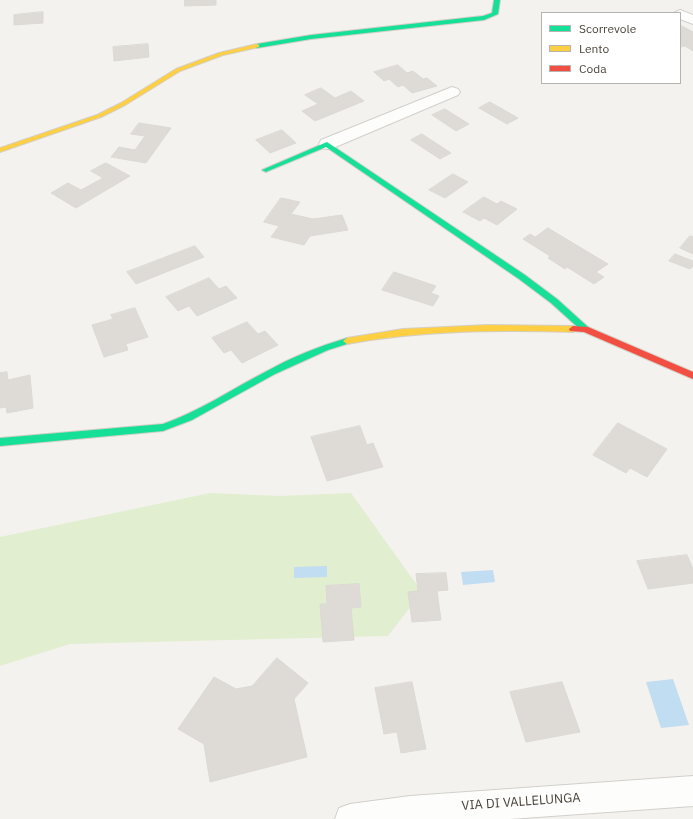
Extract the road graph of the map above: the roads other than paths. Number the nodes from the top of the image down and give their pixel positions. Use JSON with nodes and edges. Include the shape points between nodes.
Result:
{"nodes":[{"id":1,"x":497,"y":0,"type":"edge"},
{"id":2,"x":681,"y":14,"type":"edge"},
{"id":3,"x":693,"y":20,"type":"edge"},
{"id":4,"x":452,"y":92,"type":"dead end"},
{"id":5,"x":327,"y":144,"type":"junction"},
{"id":6,"x":0,"y":150,"type":"edge"},
{"id":7,"x":266,"y":170,"type":"dead end"},
{"id":8,"x":585,"y":329,"type":"junction"},
{"id":9,"x":693,"y":376,"type":"edge"},
{"id":10,"x":0,"y":442,"type":"edge"},
{"id":11,"x":693,"y":791,"type":"edge"},
{"id":12,"x":350,"y":819,"type":"edge"}],
"edges":[{"from":1,"to":6,"type":"street","via":[[498,8],[495,14],[480,19],[317,36],[221,54],[178,70],[99,116]]},
{"from":2,"to":3,"type":"street"},
{"from":4,"to":5,"type":"street"},
{"from":5,"to":7,"type":"street"},
{"from":5,"to":8,"type":"street","via":[[535,285]]},
{"from":8,"to":9,"type":"street"},
{"from":8,"to":10,"type":"street","via":[[468,328],[426,330],[357,339],[335,344],[289,364],[173,424],[157,428]]},
{"from":11,"to":12,"type":"street","name":"VIA DI VALLELUNGA","via":[[410,811]]}]}
